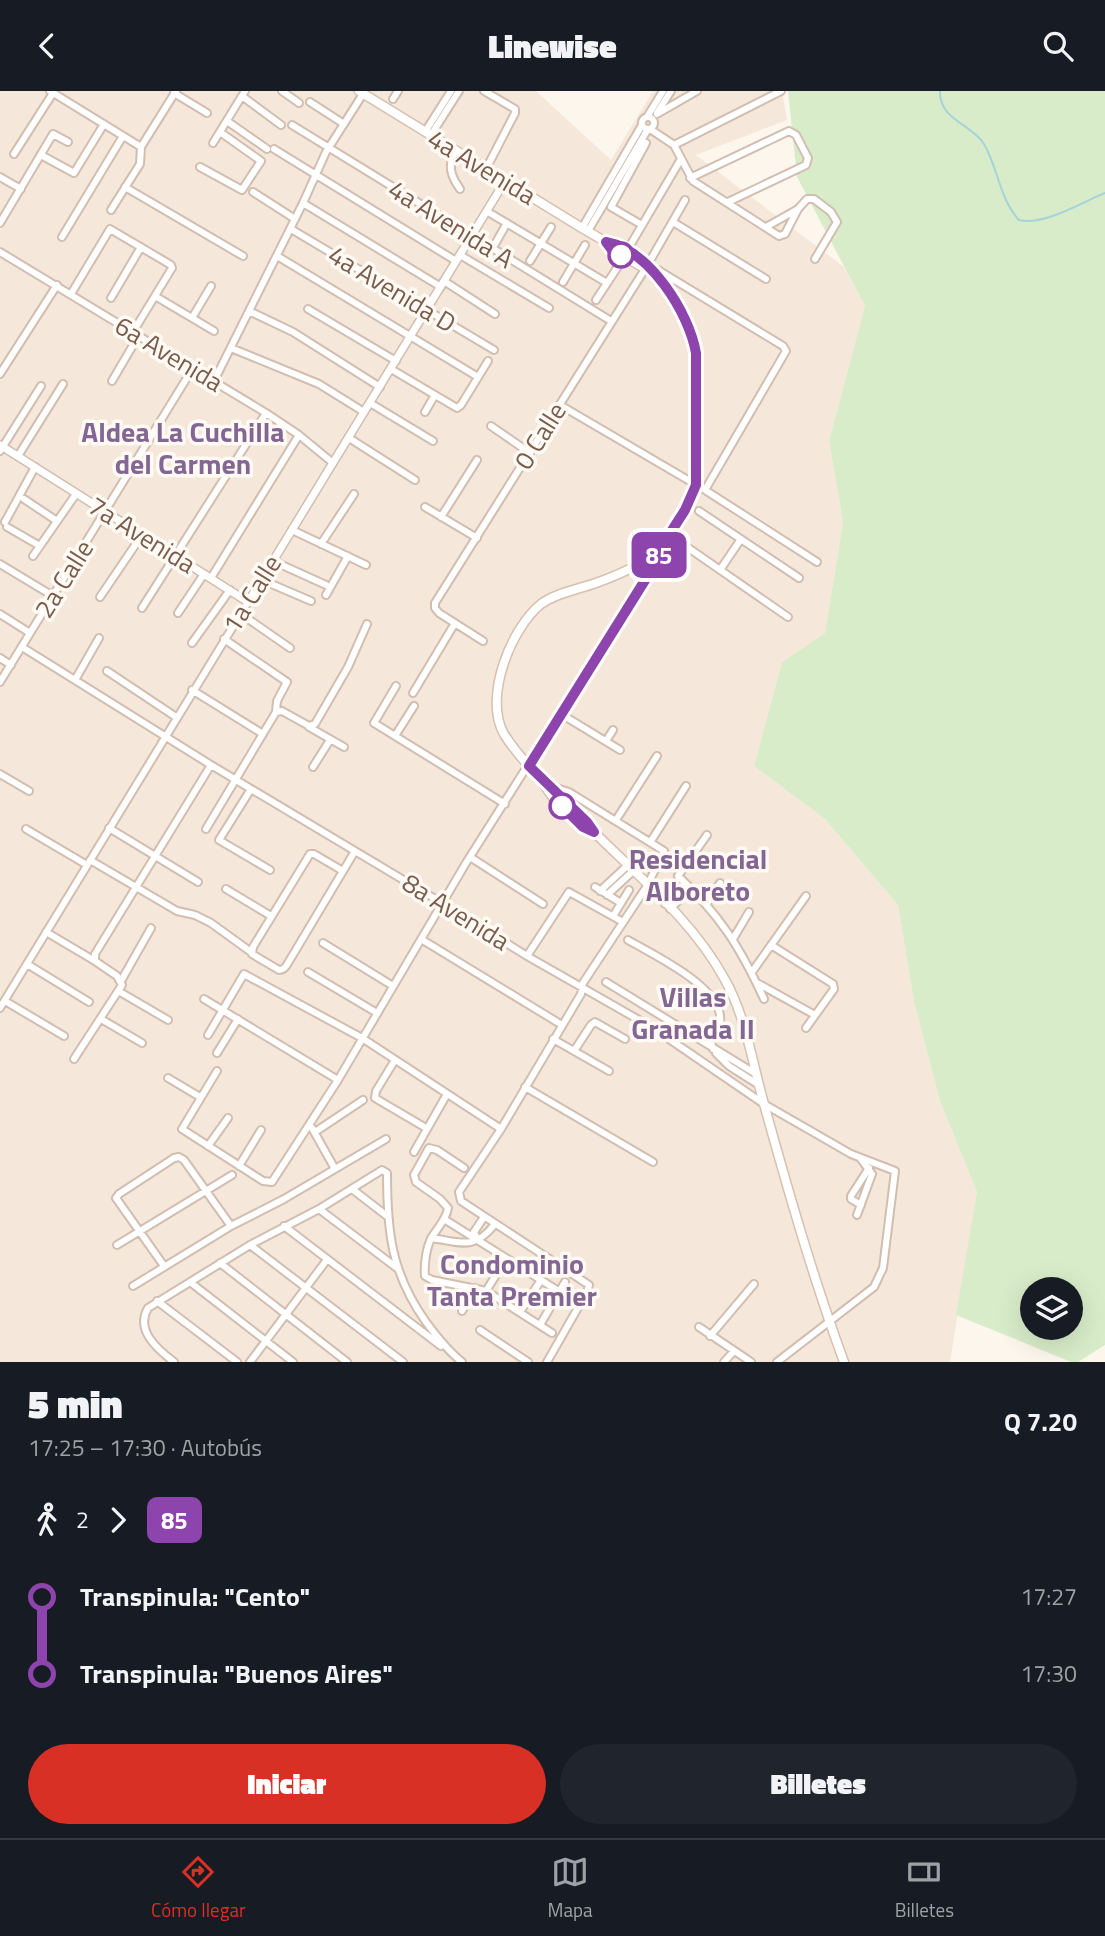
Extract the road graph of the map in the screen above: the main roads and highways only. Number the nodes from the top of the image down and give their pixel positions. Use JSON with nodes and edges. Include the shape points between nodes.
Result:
{"nodes":[{"id":1,"x":365,"y":93,"type":"edge"},
{"id":2,"x":540,"y":778,"type":"junction"},
{"id":3,"x":594,"y":832,"type":"junction"},
{"id":4,"x":844,"y":1362,"type":"edge"}],
"edges":[{"from":1,"to":2,"type":"main road","name":"4a Avenida","via":[[585,230],[625,250],[648,268],[677,303],[694,342],[696,485],[669,536],[660,549],[620,574],[542,604],[514,638],[504,661],[497,716],[505,735]]},
{"from":2,"to":3,"type":"main road"},
{"from":2,"to":3,"type":"main road","via":[[548,792]]},
{"from":3,"to":4,"type":"main road","via":[[702,945],[725,978]]}]}
